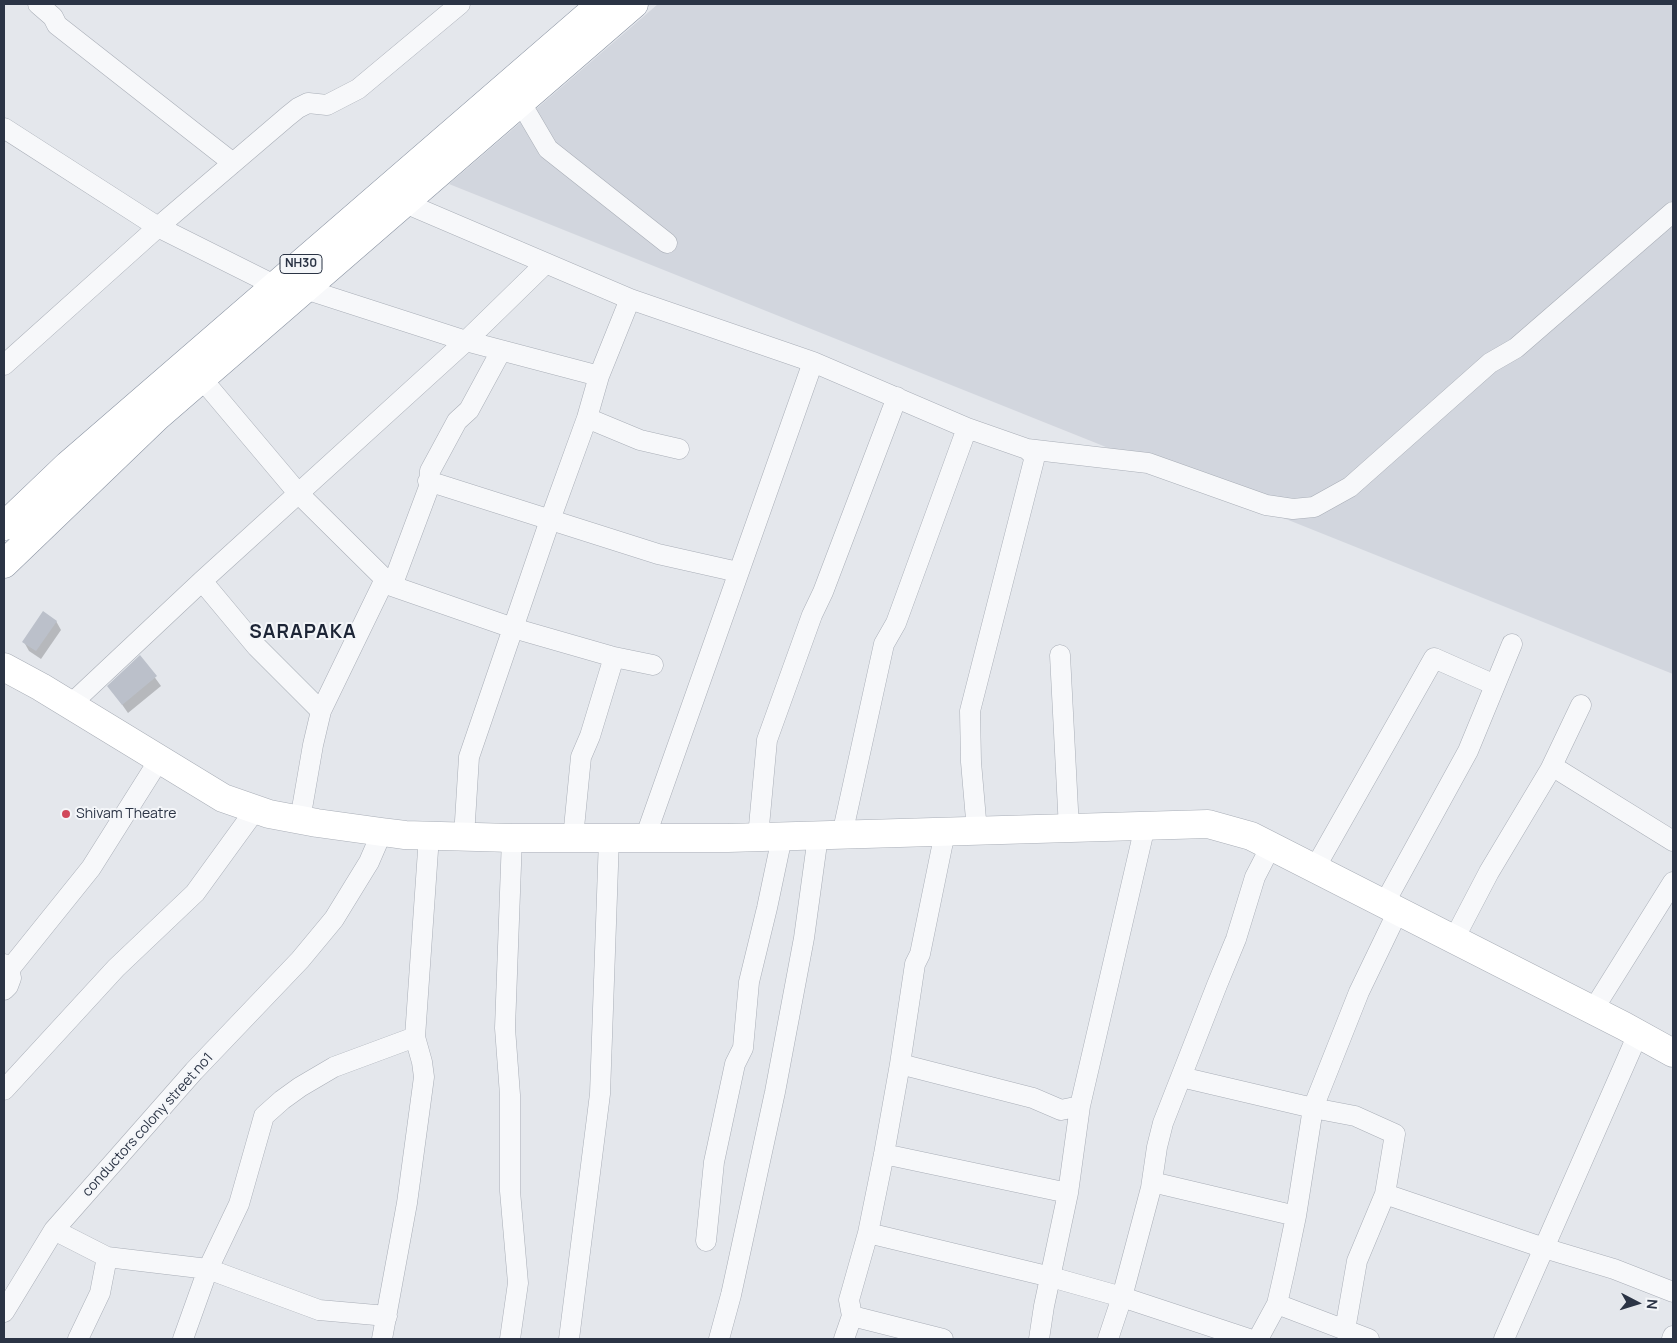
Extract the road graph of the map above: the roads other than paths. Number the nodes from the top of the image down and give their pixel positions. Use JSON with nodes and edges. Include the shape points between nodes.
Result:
{"nodes":[{"id":1,"x":38,"y":4,"type":"edge"},
{"id":2,"x":460,"y":4,"type":"edge"},
{"id":3,"x":601,"y":4,"type":"edge"},
{"id":4,"x":634,"y":4,"type":"edge"},
{"id":5,"x":521,"y":103,"type":"junction"},
{"id":6,"x":4,"y":128,"type":"edge"},
{"id":7,"x":233,"y":163,"type":"junction"},
{"id":8,"x":405,"y":203,"type":"junction"},
{"id":9,"x":1673,"y":212,"type":"edge"},
{"id":10,"x":158,"y":227,"type":"junction"},
{"id":11,"x":667,"y":243,"type":"dead end"},
{"id":12,"x":546,"y":263,"type":"junction"},
{"id":13,"x":276,"y":286,"type":"junction"},
{"id":14,"x":305,"y":289,"type":"junction"},
{"id":15,"x":630,"y":299,"type":"junction"},
{"id":16,"x":466,"y":341,"type":"junction"},
{"id":17,"x":502,"y":350,"type":"junction"},
{"id":18,"x":812,"y":362,"type":"junction"},
{"id":19,"x":4,"y":365,"type":"edge"},
{"id":20,"x":599,"y":376,"type":"junction"},
{"id":21,"x":202,"y":379,"type":"junction"},
{"id":22,"x":896,"y":397,"type":"junction"},
{"id":23,"x":587,"y":418,"type":"junction"},
{"id":24,"x":967,"y":428,"type":"junction"},
{"id":25,"x":679,"y":449,"type":"dead end"},
{"id":26,"x":1027,"y":449,"type":"junction"},
{"id":27,"x":428,"y":481,"type":"junction"},
{"id":28,"x":298,"y":493,"type":"junction"},
{"id":29,"x":550,"y":520,"type":"junction"},
{"id":30,"x":4,"y":526,"type":"edge"},
{"id":31,"x":4,"y":564,"type":"edge"},
{"id":32,"x":738,"y":572,"type":"junction"},
{"id":33,"x":202,"y":581,"type":"junction"},
{"id":34,"x":389,"y":582,"type":"junction"},
{"id":35,"x":513,"y":628,"type":"junction"},
{"id":36,"x":1512,"y":644,"type":"dead end"},
{"id":37,"x":1060,"y":655,"type":"dead end"},
{"id":38,"x":614,"y":657,"type":"junction"},
{"id":39,"x":652,"y":665,"type":"dead end"},
{"id":40,"x":4,"y":667,"type":"edge"},
{"id":41,"x":1495,"y":685,"type":"junction"},
{"id":42,"x":70,"y":705,"type":"junction"},
{"id":43,"x":1581,"y":705,"type":"dead end"},
{"id":44,"x":321,"y":711,"type":"junction"},
{"id":45,"x":158,"y":760,"type":"junction"},
{"id":46,"x":1552,"y":766,"type":"junction"},
{"id":47,"x":256,"y":810,"type":"junction"},
{"id":48,"x":300,"y":820,"type":"junction"},
{"id":49,"x":1145,"y":826,"type":"junction"},
{"id":50,"x":1069,"y":829,"type":"junction"},
{"id":51,"x":977,"y":831,"type":"junction"},
{"id":52,"x":382,"y":832,"type":"junction"},
{"id":53,"x":945,"y":832,"type":"junction"},
{"id":54,"x":429,"y":836,"type":"junction"},
{"id":55,"x":464,"y":836,"type":"junction"},
{"id":56,"x":830,"y":836,"type":"junction"},
{"id":57,"x":770,"y":837,"type":"junction"},
{"id":58,"x":512,"y":838,"type":"junction"},
{"id":59,"x":573,"y":838,"type":"junction"},
{"id":60,"x":609,"y":838,"type":"junction"},
{"id":61,"x":645,"y":838,"type":"junction"},
{"id":62,"x":1673,"y":841,"type":"edge"},
{"id":63,"x":1271,"y":846,"type":"junction"},
{"id":64,"x":1315,"y":868,"type":"junction"},
{"id":65,"x":1673,"y":882,"type":"edge"},
{"id":66,"x":1391,"y":907,"type":"junction"},
{"id":67,"x":1454,"y":939,"type":"junction"},
{"id":68,"x":6,"y":967,"type":"edge"},
{"id":69,"x":4,"y":990,"type":"edge"},
{"id":70,"x":1593,"y":1010,"type":"junction"},
{"id":71,"x":1638,"y":1034,"type":"junction"},
{"id":72,"x":415,"y":1037,"type":"junction"},
{"id":73,"x":1673,"y":1053,"type":"edge"},
{"id":74,"x":900,"y":1064,"type":"junction"},
{"id":75,"x":1181,"y":1077,"type":"junction"},
{"id":76,"x":4,"y":1090,"type":"edge"},
{"id":77,"x":1080,"y":1106,"type":"junction"},
{"id":78,"x":1313,"y":1108,"type":"junction"},
{"id":79,"x":884,"y":1154,"type":"junction"},
{"id":80,"x":1152,"y":1182,"type":"junction"},
{"id":81,"x":1068,"y":1193,"type":"junction"},
{"id":82,"x":1385,"y":1194,"type":"junction"},
{"id":83,"x":1296,"y":1216,"type":"junction"},
{"id":84,"x":54,"y":1230,"type":"junction"},
{"id":85,"x":868,"y":1233,"type":"junction"},
{"id":86,"x":706,"y":1241,"type":"dead end"},
{"id":87,"x":1544,"y":1248,"type":"junction"},
{"id":88,"x":107,"y":1257,"type":"junction"},
{"id":89,"x":208,"y":1269,"type":"junction"},
{"id":90,"x":1051,"y":1277,"type":"junction"},
{"id":91,"x":1673,"y":1292,"type":"edge"},
{"id":92,"x":1122,"y":1297,"type":"junction"},
{"id":93,"x":1277,"y":1304,"type":"junction"},
{"id":94,"x":4,"y":1312,"type":"edge"},
{"id":95,"x":387,"y":1316,"type":"junction"},
{"id":96,"x":852,"y":1316,"type":"junction"},
{"id":97,"x":1345,"y":1330,"type":"junction"},
{"id":98,"x":78,"y":1339,"type":"edge"},
{"id":99,"x":183,"y":1339,"type":"edge"},
{"id":100,"x":382,"y":1339,"type":"edge"},
{"id":101,"x":510,"y":1339,"type":"edge"},
{"id":102,"x":569,"y":1339,"type":"edge"},
{"id":103,"x":719,"y":1339,"type":"edge"},
{"id":104,"x":844,"y":1339,"type":"edge"},
{"id":105,"x":943,"y":1339,"type":"edge"},
{"id":106,"x":1039,"y":1339,"type":"edge"},
{"id":107,"x":1108,"y":1339,"type":"edge"},
{"id":108,"x":1249,"y":1339,"type":"edge"},
{"id":109,"x":1258,"y":1339,"type":"edge"},
{"id":110,"x":1369,"y":1339,"type":"edge"},
{"id":111,"x":1504,"y":1339,"type":"edge"}],
"edges":[{"from":1,"to":7,"type":"street","via":[[58,25]]},
{"from":2,"to":7,"type":"street","via":[[358,89],[326,106],[308,103],[298,108]]},
{"from":3,"to":13,"type":"main road","number":"NH30"},
{"from":4,"to":5,"type":"main road"},
{"from":5,"to":8,"type":"main road"},
{"from":5,"to":11,"type":"street","via":[[548,149]]},
{"from":6,"to":10,"type":"street"},
{"from":7,"to":10,"type":"street"},
{"from":8,"to":12,"type":"street"},
{"from":8,"to":14,"type":"main road"},
{"from":9,"to":26,"type":"street","via":[[1516,348],[1490,363],[1350,487],[1314,507],[1266,506],[1148,463]]},
{"from":10,"to":13,"type":"street"},
{"from":10,"to":19,"type":"street"},
{"from":12,"to":15,"type":"street"},
{"from":12,"to":16,"type":"street"},
{"from":13,"to":30,"type":"main road","number":"NH30","via":[[68,466]]},
{"from":14,"to":16,"type":"street"},
{"from":14,"to":21,"type":"main road"},
{"from":15,"to":18,"type":"street"},
{"from":15,"to":20,"type":"street"},
{"from":16,"to":17,"type":"street"},
{"from":16,"to":28,"type":"street"},
{"from":17,"to":20,"type":"street"},
{"from":17,"to":27,"type":"street","via":[[469,410],[457,421]]},
{"from":18,"to":22,"type":"street"},
{"from":18,"to":32,"type":"street"},
{"from":20,"to":23,"type":"street"},
{"from":21,"to":28,"type":"street"},
{"from":21,"to":31,"type":"main road","via":[[157,417]]},
{"from":22,"to":24,"type":"street"},
{"from":22,"to":57,"type":"street","via":[[767,740]]},
{"from":23,"to":25,"type":"street","via":[[640,440]]},
{"from":23,"to":29,"type":"street"},
{"from":24,"to":26,"type":"street"},
{"from":24,"to":56,"type":"street","via":[[896,623],[884,644]]},
{"from":26,"to":51,"type":"street","via":[[1034,460],[970,711]]},
{"from":27,"to":29,"type":"street"},
{"from":27,"to":34,"type":"street","via":[[429,487]]},
{"from":28,"to":33,"type":"street"},
{"from":28,"to":34,"type":"street"},
{"from":29,"to":32,"type":"street","via":[[658,554]]},
{"from":29,"to":35,"type":"street"},
{"from":32,"to":61,"type":"street"},
{"from":33,"to":42,"type":"street"},
{"from":33,"to":44,"type":"street","via":[[258,647]]},
{"from":34,"to":35,"type":"street"},
{"from":34,"to":44,"type":"street"},
{"from":35,"to":38,"type":"street"},
{"from":35,"to":55,"type":"street","via":[[469,756]]},
{"from":36,"to":41,"type":"street"},
{"from":37,"to":50,"type":"street"},
{"from":38,"to":39,"type":"street"},
{"from":38,"to":59,"type":"street","via":[[590,736],[580,757]]},
{"from":40,"to":42,"type":"main road"},
{"from":41,"to":64,"type":"street","via":[[1434,658]]},
{"from":41,"to":66,"type":"street","via":[[1468,751]]},
{"from":42,"to":45,"type":"main road"},
{"from":43,"to":46,"type":"street"},
{"from":44,"to":48,"type":"street"},
{"from":45,"to":47,"type":"main road","via":[[223,798]]},
{"from":45,"to":68,"type":"street","via":[[91,868]]},
{"from":46,"to":62,"type":"street"},
{"from":46,"to":67,"type":"street","via":[[1489,872]]},
{"from":47,"to":48,"type":"main road"},
{"from":47,"to":76,"type":"street","via":[[195,893],[116,968]]},
{"from":48,"to":52,"type":"main road"},
{"from":49,"to":50,"type":"main road"},
{"from":49,"to":63,"type":"main road","via":[[1208,824],[1251,836]]},
{"from":49,"to":77,"type":"street"},
{"from":50,"to":51,"type":"main road"},
{"from":51,"to":53,"type":"main road"},
{"from":52,"to":54,"type":"main road"},
{"from":52,"to":84,"type":"street","name":"conductors colony street no1","via":[[369,862],[334,919]]},
{"from":53,"to":56,"type":"main road"},
{"from":53,"to":74,"type":"street","via":[[920,954],[914,964]]},
{"from":54,"to":55,"type":"main road"},
{"from":54,"to":72,"type":"street"},
{"from":55,"to":58,"type":"main road"},
{"from":56,"to":57,"type":"main road"},
{"from":56,"to":103,"type":"street","via":[[804,938],[775,1092]]},
{"from":57,"to":61,"type":"main road"},
{"from":57,"to":86,"type":"street","via":[[743,1048],[734,1064],[714,1162]]},
{"from":58,"to":59,"type":"main road"},
{"from":58,"to":101,"type":"street","via":[[505,1028],[510,1095],[510,1191],[518,1283]]},
{"from":59,"to":60,"type":"main road"},
{"from":60,"to":61,"type":"main road"},
{"from":60,"to":102,"type":"street","via":[[600,1094]]},
{"from":63,"to":64,"type":"main road"},
{"from":63,"to":75,"type":"street","via":[[1255,877],[1236,939]]},
{"from":64,"to":66,"type":"main road"},
{"from":65,"to":70,"type":"street"},
{"from":66,"to":67,"type":"main road"},
{"from":66,"to":78,"type":"street"},
{"from":67,"to":70,"type":"main road"},
{"from":68,"to":69,"type":"street","via":[[10,978]]},
{"from":70,"to":71,"type":"main road"},
{"from":71,"to":73,"type":"main road"},
{"from":71,"to":87,"type":"street"},
{"from":72,"to":89,"type":"street","via":[[334,1067],[282,1100],[264,1116],[239,1204]]},
{"from":72,"to":95,"type":"street","via":[[424,1077]]},
{"from":74,"to":77,"type":"street","via":[[1033,1098],[1061,1110]]},
{"from":74,"to":79,"type":"street"},
{"from":75,"to":78,"type":"street"},
{"from":75,"to":80,"type":"street","via":[[1157,1147]]},
{"from":77,"to":81,"type":"street"},
{"from":78,"to":82,"type":"street","via":[[1355,1116],[1396,1134]]},
{"from":78,"to":83,"type":"street"},
{"from":79,"to":81,"type":"street"},
{"from":79,"to":85,"type":"street"},
{"from":80,"to":83,"type":"street"},
{"from":80,"to":92,"type":"street"},
{"from":81,"to":90,"type":"street"},
{"from":82,"to":87,"type":"street"},
{"from":82,"to":97,"type":"street","via":[[1357,1261]]},
{"from":83,"to":93,"type":"street"},
{"from":84,"to":88,"type":"street"},
{"from":84,"to":94,"type":"street","name":"conductors colony street no1"},
{"from":85,"to":90,"type":"street"},
{"from":85,"to":96,"type":"street","via":[[849,1300]]},
{"from":87,"to":91,"type":"street","via":[[1614,1269]]},
{"from":87,"to":111,"type":"street"},
{"from":88,"to":89,"type":"street"},
{"from":88,"to":98,"type":"street","via":[[100,1293]]},
{"from":89,"to":95,"type":"street","via":[[319,1310]]},
{"from":89,"to":99,"type":"street"},
{"from":90,"to":92,"type":"street"},
{"from":90,"to":106,"type":"street"},
{"from":92,"to":107,"type":"street"},
{"from":92,"to":108,"type":"street"},
{"from":93,"to":97,"type":"street"},
{"from":93,"to":109,"type":"street"},
{"from":95,"to":100,"type":"street"},
{"from":96,"to":104,"type":"street"},
{"from":96,"to":105,"type":"street"},
{"from":97,"to":110,"type":"street"}]}
